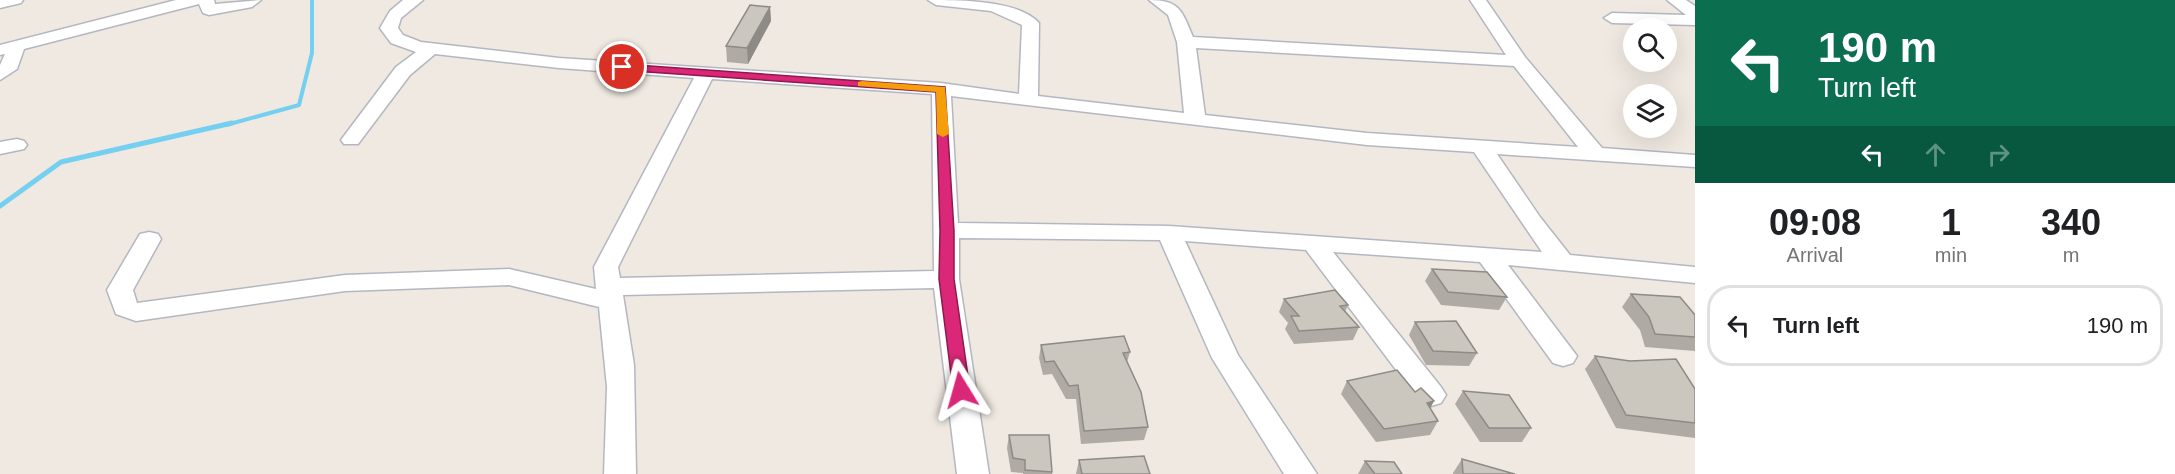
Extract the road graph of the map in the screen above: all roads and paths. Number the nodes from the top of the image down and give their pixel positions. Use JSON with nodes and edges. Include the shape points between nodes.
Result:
{"nodes":[{"id":1,"x":15,"y":0,"type":"edge"},
{"id":2,"x":195,"y":0,"type":"edge"},
{"id":3,"x":206,"y":0,"type":"edge"},
{"id":4,"x":253,"y":0,"type":"edge"},
{"id":5,"x":415,"y":0,"type":"edge"},
{"id":6,"x":936,"y":0,"type":"edge"},
{"id":7,"x":1029,"y":0,"type":"edge"},
{"id":8,"x":1157,"y":0,"type":"edge"},
{"id":9,"x":1477,"y":0,"type":"edge"},
{"id":10,"x":1675,"y":0,"type":"edge"},
{"id":11,"x":0,"y":3,"type":"edge"},
{"id":12,"x":1009,"y":10,"type":"junction"},
{"id":13,"x":1695,"y":14,"type":"edge"},
{"id":14,"x":1612,"y":18,"type":"dead end"},
{"id":15,"x":1695,"y":20,"type":"edge"},
{"id":16,"x":1186,"y":42,"type":"junction"},
{"id":17,"x":8,"y":48,"type":"edge"},
{"id":18,"x":431,"y":49,"type":"junction"},
{"id":19,"x":1519,"y":61,"type":"junction"},
{"id":20,"x":706,"y":73,"type":"junction"},
{"id":21,"x":0,"y":74,"type":"edge"},
{"id":22,"x":941,"y":89,"type":"junction"},
{"id":23,"x":1028,"y":101,"type":"junction"},
{"id":24,"x":1195,"y":118,"type":"junction"},
{"id":25,"x":351,"y":140,"type":"dead end"},
{"id":26,"x":1482,"y":148,"type":"junction"},
{"id":27,"x":1595,"y":154,"type":"junction"},
{"id":28,"x":1695,"y":161,"type":"edge"},
{"id":29,"x":947,"y":231,"type":"junction"},
{"id":30,"x":1169,"y":234,"type":"junction"},
{"id":31,"x":149,"y":240,"type":"dead end"},
{"id":32,"x":1314,"y":243,"type":"junction"},
{"id":33,"x":1487,"y":255,"type":"junction"},
{"id":34,"x":1564,"y":264,"type":"junction"},
{"id":35,"x":1695,"y":275,"type":"edge"},
{"id":36,"x":946,"y":279,"type":"junction"},
{"id":37,"x":610,"y":294,"type":"junction"},
{"id":38,"x":1563,"y":356,"type":"dead end"},
{"id":39,"x":1431,"y":395,"type":"edge"},
{"id":40,"x":620,"y":474,"type":"edge"},
{"id":41,"x":973,"y":474,"type":"edge"},
{"id":42,"x":1301,"y":474,"type":"edge"}],
"edges":[{"from":1,"to":11,"type":"street"},
{"from":2,"to":17,"type":"street"},
{"from":3,"to":4,"type":"street","via":[[209,10]]},
{"from":5,"to":18,"type":"street","via":[[398,10],[388,28],[397,39]]},
{"from":6,"to":12,"type":"street","via":[[993,4]]},
{"from":7,"to":12,"type":"street"},
{"from":8,"to":16,"type":"street","via":[[1175,13]]},
{"from":9,"to":19,"type":"street"},
{"from":10,"to":13,"type":"street"},
{"from":12,"to":23,"type":"street","via":[[1031,23]]},
{"from":14,"to":15,"type":"street"},
{"from":16,"to":19,"type":"street"},
{"from":16,"to":24,"type":"street"},
{"from":17,"to":21,"type":"street","via":[[11,66]]},
{"from":18,"to":20,"type":"street"},
{"from":18,"to":25,"type":"street","via":[[403,71]]},
{"from":19,"to":27,"type":"street"},
{"from":20,"to":22,"type":"street"},
{"from":20,"to":37,"type":"street","via":[[606,267]]},
{"from":22,"to":23,"type":"street"},
{"from":22,"to":29,"type":"street"},
{"from":23,"to":24,"type":"street"},
{"from":24,"to":26,"type":"street","via":[[1367,139]]},
{"from":26,"to":27,"type":"street"},
{"from":26,"to":34,"type":"street"},
{"from":27,"to":28,"type":"street"},
{"from":29,"to":30,"type":"street"},
{"from":29,"to":36,"type":"street"},
{"from":30,"to":32,"type":"street"},
{"from":30,"to":42,"type":"street","via":[[1226,358]]},
{"from":31,"to":37,"type":"street","via":[[120,290],[124,308],[136,312],[345,282],[509,277]]},
{"from":32,"to":33,"type":"street"},
{"from":32,"to":39,"type":"street"},
{"from":33,"to":34,"type":"street"},
{"from":33,"to":38,"type":"street"},
{"from":34,"to":35,"type":"street"},
{"from":36,"to":37,"type":"street"},
{"from":36,"to":41,"type":"street"},
{"from":37,"to":40,"type":"street","via":[[619,333]]}]}
